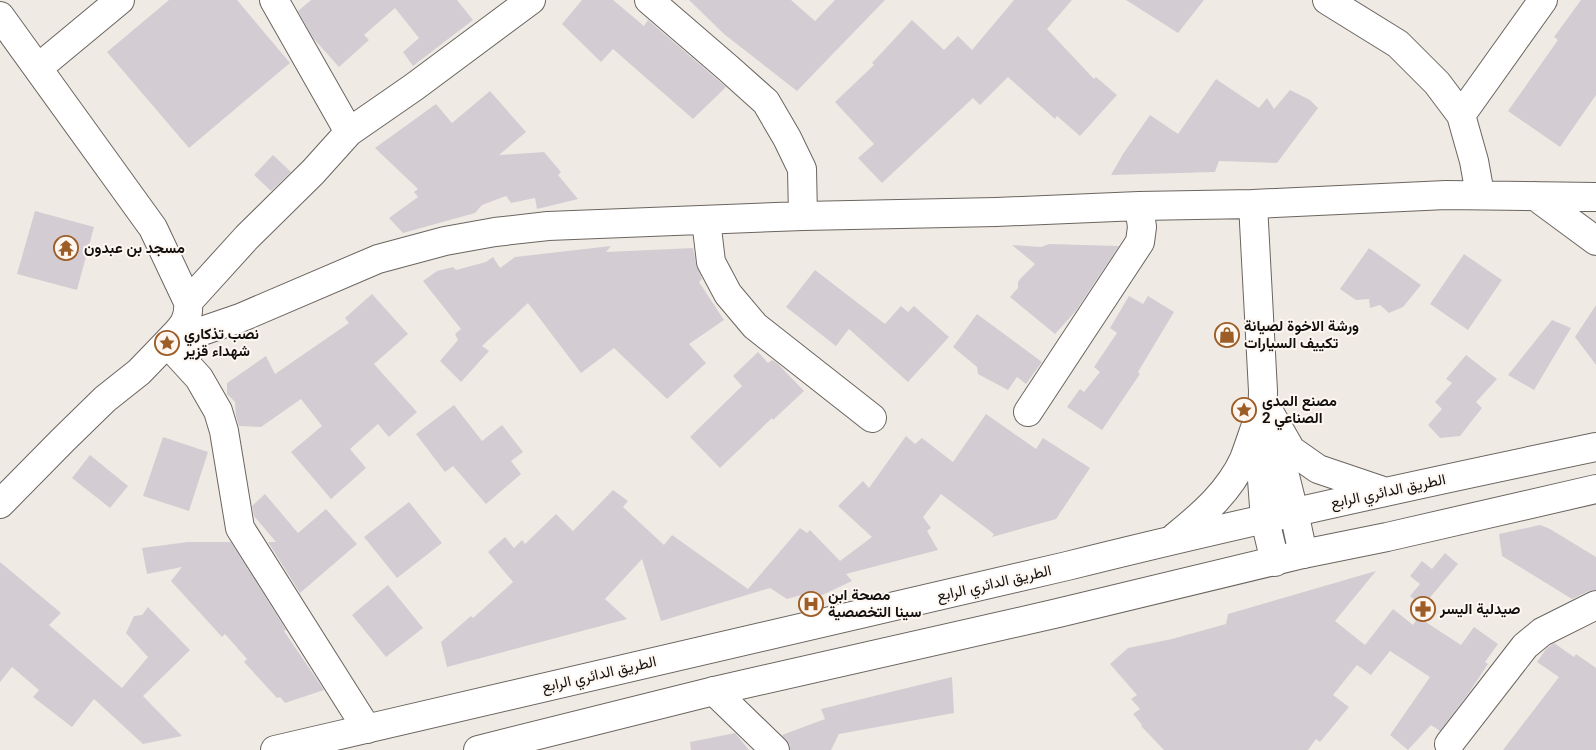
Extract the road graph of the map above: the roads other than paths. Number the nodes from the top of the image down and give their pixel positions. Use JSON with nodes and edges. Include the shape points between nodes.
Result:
{"nodes":[{"id":1,"x":120,"y":0,"type":"edge"},
{"id":2,"x":274,"y":0,"type":"edge"},
{"id":3,"x":531,"y":0,"type":"edge"},
{"id":4,"x":649,"y":0,"type":"edge"},
{"id":5,"x":1327,"y":0,"type":"edge"},
{"id":6,"x":1543,"y":0,"type":"edge"},
{"id":7,"x":0,"y":16,"type":"edge"},
{"id":8,"x":38,"y":68,"type":"junction"},
{"id":9,"x":1461,"y":115,"type":"junction"},
{"id":10,"x":349,"y":132,"type":"junction"},
{"id":11,"x":1480,"y":194,"type":"junction"},
{"id":12,"x":1535,"y":196,"type":"junction"},
{"id":13,"x":1596,"y":197,"type":"edge"},
{"id":14,"x":1253,"y":204,"type":"junction"},
{"id":15,"x":1139,"y":206,"type":"junction"},
{"id":16,"x":803,"y":216,"type":"junction"},
{"id":17,"x":706,"y":220,"type":"junction"},
{"id":18,"x":1596,"y":241,"type":"edge"},
{"id":19,"x":188,"y":302,"type":"junction"},
{"id":20,"x":167,"y":343,"type":"junction"},
{"id":21,"x":1264,"y":404,"type":"junction"},
{"id":22,"x":1028,"y":412,"type":"dead end"},
{"id":23,"x":872,"y":418,"type":"dead end"},
{"id":24,"x":1596,"y":448,"type":"edge"},
{"id":25,"x":1596,"y":489,"type":"edge"},
{"id":26,"x":1385,"y":491,"type":"junction"},
{"id":27,"x":0,"y":504,"type":"edge"},
{"id":28,"x":1294,"y":512,"type":"junction"},
{"id":29,"x":1265,"y":520,"type":"junction"},
{"id":30,"x":1173,"y":539,"type":"junction"},
{"id":31,"x":1303,"y":554,"type":"junction"},
{"id":32,"x":1275,"y":562,"type":"junction"},
{"id":33,"x":1596,"y":605,"type":"edge"},
{"id":34,"x":714,"y":691,"type":"junction"},
{"id":35,"x":367,"y":728,"type":"junction"},
{"id":36,"x":1449,"y":744,"type":"dead end"},
{"id":37,"x":275,"y":750,"type":"edge"},
{"id":38,"x":478,"y":750,"type":"edge"},
{"id":39,"x":775,"y":750,"type":"edge"}],
"edges":[{"from":1,"to":8,"type":"street"},
{"from":2,"to":10,"type":"street"},
{"from":3,"to":10,"type":"street"},
{"from":4,"to":16,"type":"street","via":[[766,102],[802,169]]},
{"from":5,"to":9,"type":"street","via":[[1398,44],[1437,83]]},
{"from":6,"to":9,"type":"street"},
{"from":7,"to":8,"type":"street"},
{"from":8,"to":19,"type":"street","via":[[153,228]]},
{"from":9,"to":11,"type":"street"},
{"from":10,"to":19,"type":"street"},
{"from":11,"to":12,"type":"street"},
{"from":11,"to":14,"type":"street"},
{"from":12,"to":13,"type":"street"},
{"from":12,"to":18,"type":"street"},
{"from":14,"to":15,"type":"street"},
{"from":14,"to":21,"type":"street"},
{"from":15,"to":16,"type":"street"},
{"from":15,"to":22,"type":"street","via":[[1140,242]]},
{"from":16,"to":17,"type":"street"},
{"from":17,"to":20,"type":"street","via":[[548,226],[445,240],[378,259],[240,318]]},
{"from":17,"to":23,"type":"street","via":[[711,262],[728,294],[755,326]]},
{"from":19,"to":20,"type":"street","via":[[186,323]]},
{"from":20,"to":27,"type":"street"},
{"from":20,"to":35,"type":"street","via":[[199,378],[218,411],[240,528]]},
{"from":21,"to":26,"type":"street","via":[[1291,450],[1318,469]]},
{"from":21,"to":28,"type":"street"},
{"from":21,"to":29,"type":"street","via":[[1260,466]]},
{"from":21,"to":30,"type":"street","via":[[1243,459],[1226,489]]},
{"from":24,"to":26,"type":"street","name":"الطريق الدائري الرابع"},
{"from":25,"to":31,"type":"street"},
{"from":26,"to":28,"type":"street","name":"الطريق الدائري الرابع"},
{"from":28,"to":29,"type":"street","name":"الطريق الدائري الرابع"},
{"from":28,"to":31,"type":"street"},
{"from":29,"to":30,"type":"street","name":"الطريق الدائري الرابع"},
{"from":29,"to":32,"type":"street"},
{"from":30,"to":35,"type":"street","name":"الطريق الدائري الرابع"},
{"from":31,"to":32,"type":"street"},
{"from":32,"to":34,"type":"street"},
{"from":33,"to":36,"type":"street","via":[[1542,632],[1525,646]]},
{"from":34,"to":38,"type":"street"},
{"from":34,"to":39,"type":"street"},
{"from":35,"to":37,"type":"street","name":"الطريق الدائري الرابع"}]}
